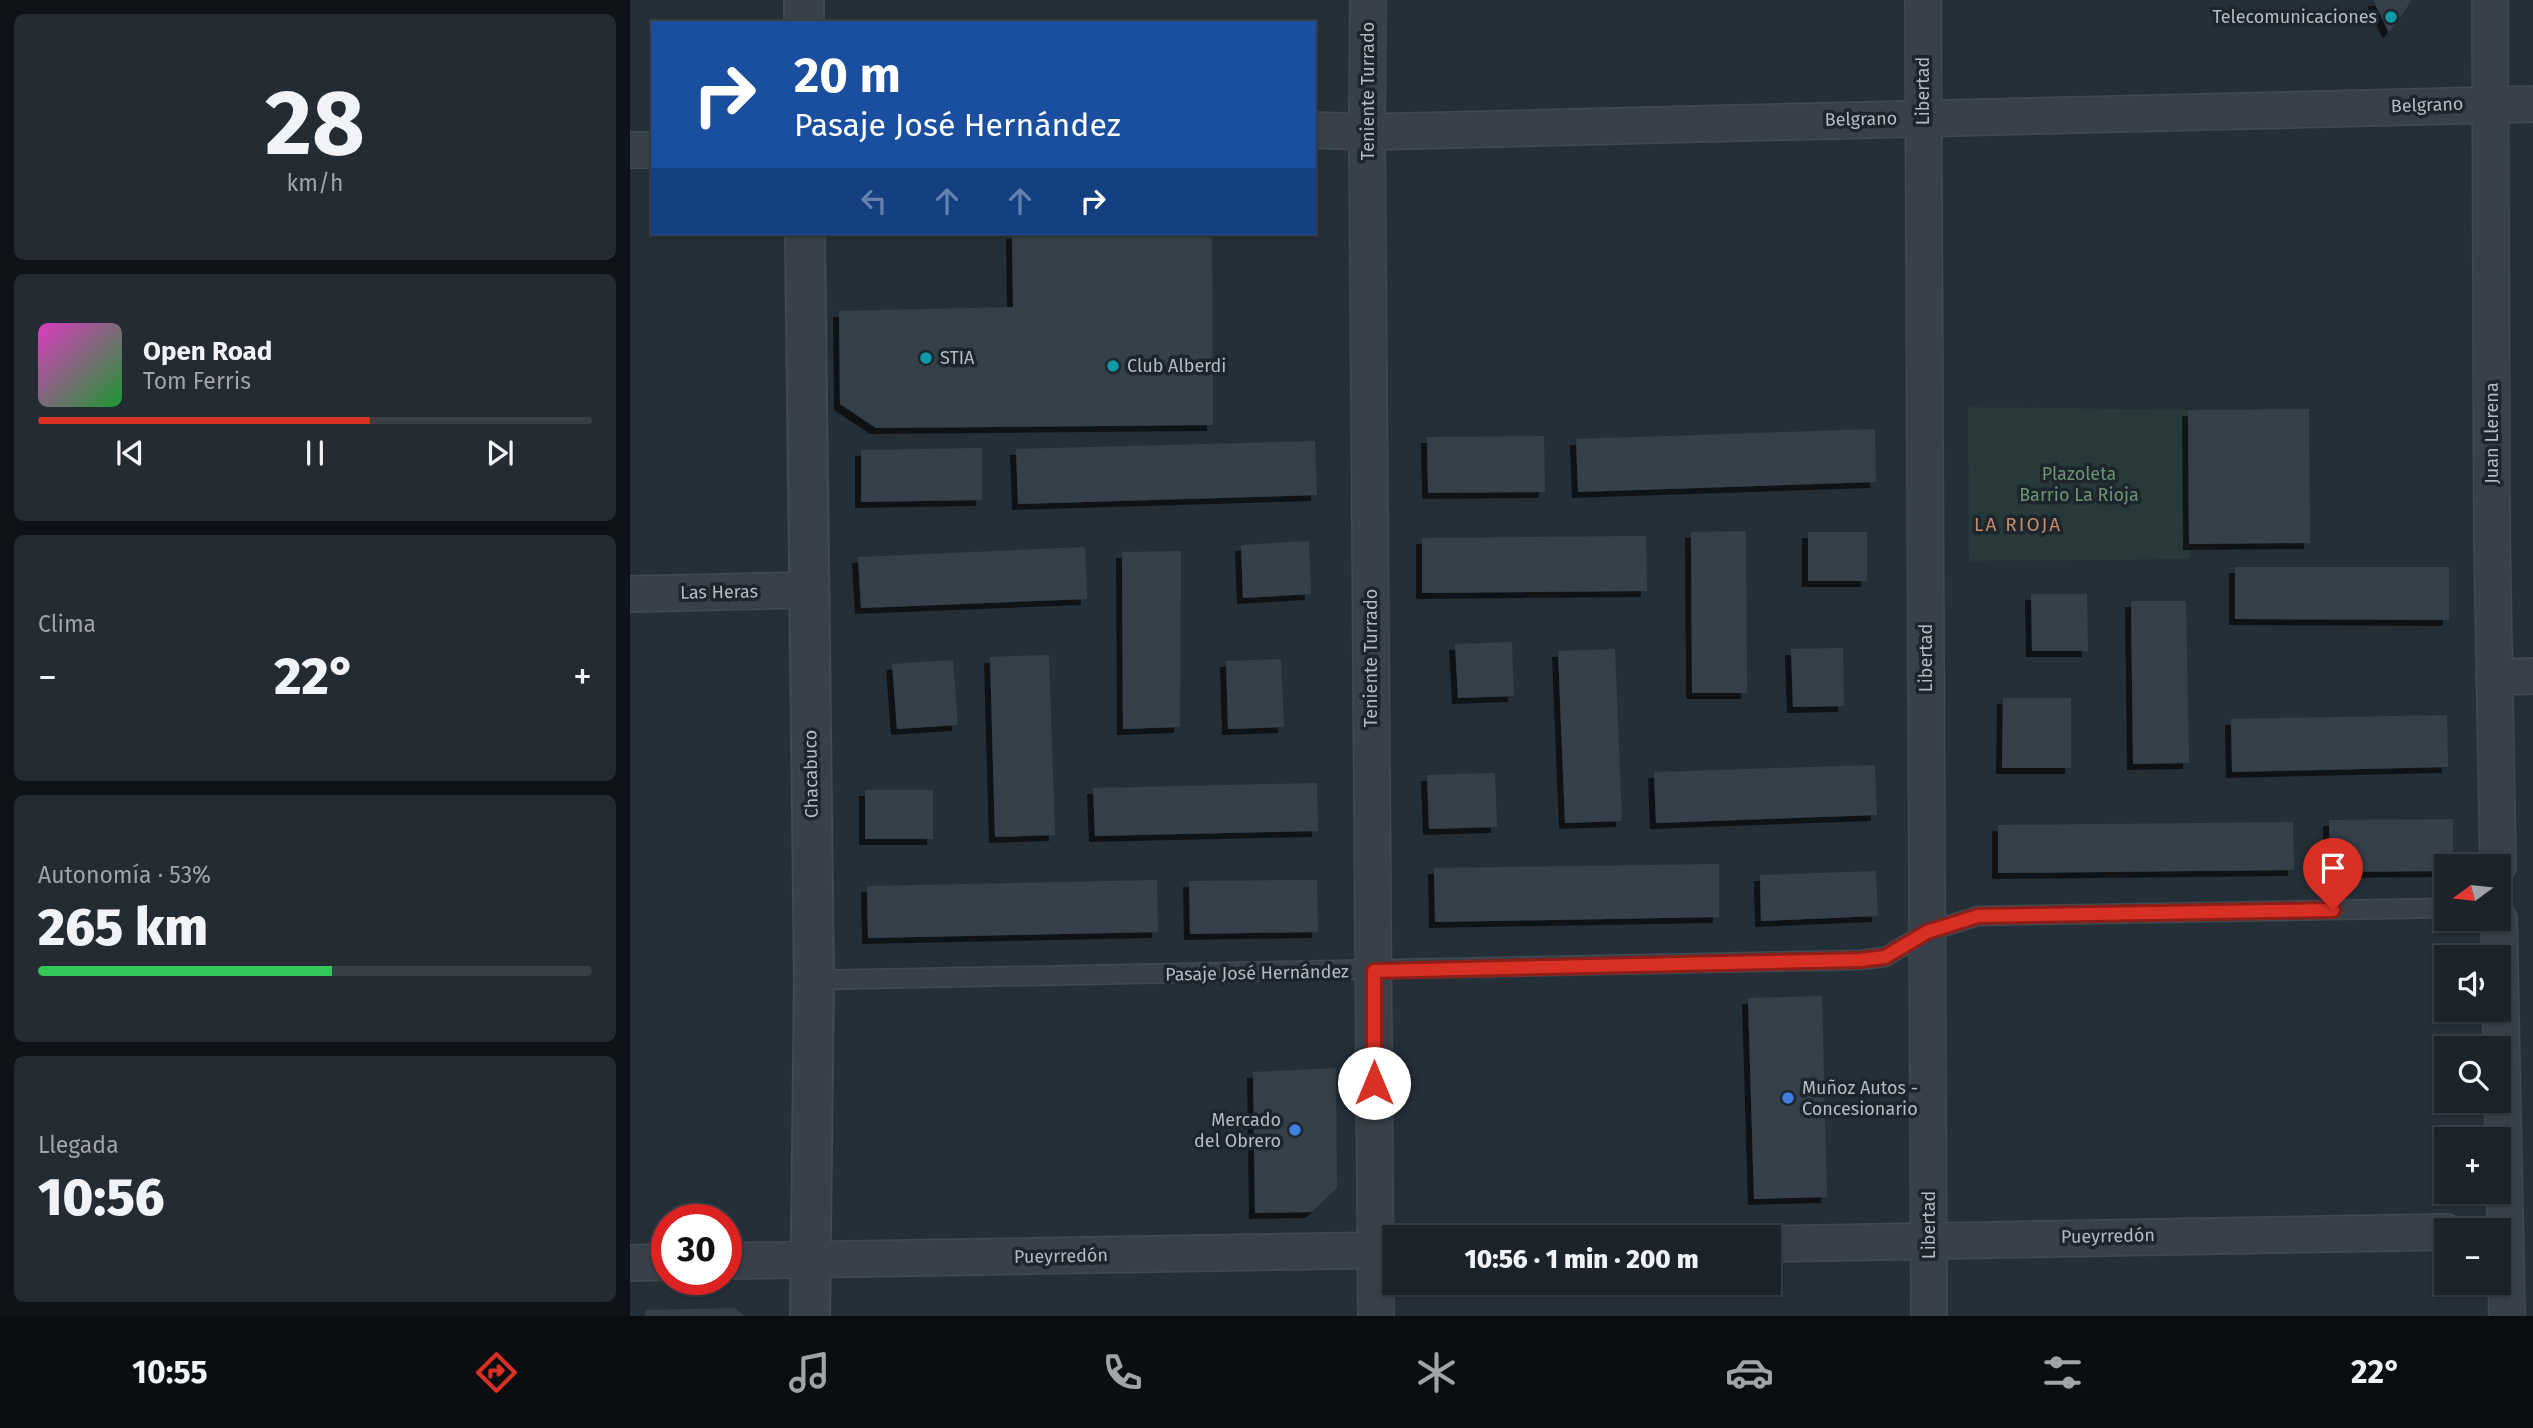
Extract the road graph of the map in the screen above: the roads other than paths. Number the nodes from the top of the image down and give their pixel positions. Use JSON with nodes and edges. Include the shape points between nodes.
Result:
{"nodes":[{"id":1,"x":804,"y":0,"type":"edge"},
{"id":2,"x":1368,"y":0,"type":"edge"},
{"id":3,"x":1923,"y":0,"type":"edge"},
{"id":4,"x":2490,"y":0,"type":"edge"},
{"id":5,"x":804,"y":21,"type":"edge"},
{"id":6,"x":2490,"y":103,"type":"junction"},
{"id":7,"x":2533,"y":104,"type":"edge"},
{"id":8,"x":1923,"y":118,"type":"junction"},
{"id":9,"x":1316,"y":130,"type":"edge"},
{"id":10,"x":1367,"y":132,"type":"junction"},
{"id":11,"x":630,"y":150,"type":"edge"},
{"id":12,"x":651,"y":150,"type":"edge"},
{"id":13,"x":805,"y":235,"type":"edge"},
{"id":14,"x":809,"y":590,"type":"junction"},
{"id":15,"x":630,"y":594,"type":"edge"},
{"id":16,"x":2533,"y":676,"type":"edge"},
{"id":17,"x":2494,"y":677,"type":"junction"},
{"id":18,"x":2498,"y":854,"type":"edge"},
{"id":19,"x":2434,"y":908,"type":"edge"},
{"id":20,"x":2500,"y":931,"type":"edge"},
{"id":21,"x":1927,"y":932,"type":"junction"},
{"id":22,"x":1374,"y":971,"type":"junction"},
{"id":23,"x":814,"y":979,"type":"junction"},
{"id":24,"x":1384,"y":1225,"type":"edge"},
{"id":25,"x":2434,"y":1231,"type":"edge"},
{"id":26,"x":2513,"y":1231,"type":"edge"},
{"id":27,"x":1929,"y":1239,"type":"junction"},
{"id":28,"x":1781,"y":1244,"type":"edge"},
{"id":29,"x":1382,"y":1250,"type":"edge"},
{"id":30,"x":742,"y":1261,"type":"edge"},
{"id":31,"x":810,"y":1261,"type":"junction"},
{"id":32,"x":651,"y":1262,"type":"edge"},
{"id":33,"x":630,"y":1263,"type":"edge"},
{"id":34,"x":1382,"y":1272,"type":"edge"},
{"id":35,"x":810,"y":1316,"type":"edge"},
{"id":36,"x":1376,"y":1316,"type":"edge"},
{"id":37,"x":1929,"y":1316,"type":"edge"},
{"id":38,"x":2507,"y":1316,"type":"edge"}],
"edges":[{"from":1,"to":5,"type":"street"},
{"from":2,"to":10,"type":"street","name":"Teniente Turrado"},
{"from":3,"to":8,"type":"street","name":"Libertad"},
{"from":4,"to":6,"type":"street","name":"Juan Llerena"},
{"from":6,"to":7,"type":"street","name":"Belgrano"},
{"from":6,"to":8,"type":"street","name":"Belgrano"},
{"from":6,"to":17,"type":"street","name":"Juan Llerena"},
{"from":8,"to":10,"type":"street","name":"Belgrano"},
{"from":8,"to":21,"type":"street","name":"Libertad"},
{"from":9,"to":10,"type":"street","name":"Belgrano"},
{"from":10,"to":22,"type":"street","name":"Teniente Turrado"},
{"from":11,"to":12,"type":"street"},
{"from":13,"to":14,"type":"street","name":"Chacabuco"},
{"from":14,"to":15,"type":"street","name":"Las Heras"},
{"from":14,"to":23,"type":"street","name":"Chacabuco"},
{"from":16,"to":17,"type":"street"},
{"from":17,"to":18,"type":"street","name":"Juan Llerena"},
{"from":19,"to":21,"type":"lane","name":"Pasaje José Hernández","via":[[1978,916]]},
{"from":20,"to":26,"type":"street"},
{"from":21,"to":22,"type":"lane","name":"Pasaje José Hernández","via":[[1885,957],[1860,960]]},
{"from":21,"to":27,"type":"street","name":"Libertad"},
{"from":22,"to":23,"type":"lane","name":"Pasaje José Hernández"},
{"from":22,"to":24,"type":"street","name":"Teniente Turrado"},
{"from":23,"to":31,"type":"street","name":"Chacabuco"},
{"from":25,"to":27,"type":"street","name":"Pueyrredón"},
{"from":26,"to":38,"type":"street"},
{"from":27,"to":28,"type":"street","name":"Pueyrredón"},
{"from":27,"to":37,"type":"street","name":"Libertad"},
{"from":29,"to":31,"type":"street","name":"Pueyrredón"},
{"from":30,"to":31,"type":"street","name":"Pueyrredón"},
{"from":31,"to":35,"type":"street","name":"Chacabuco"},
{"from":32,"to":33,"type":"street"},
{"from":34,"to":36,"type":"street","name":"Teniente Turrado"}]}
